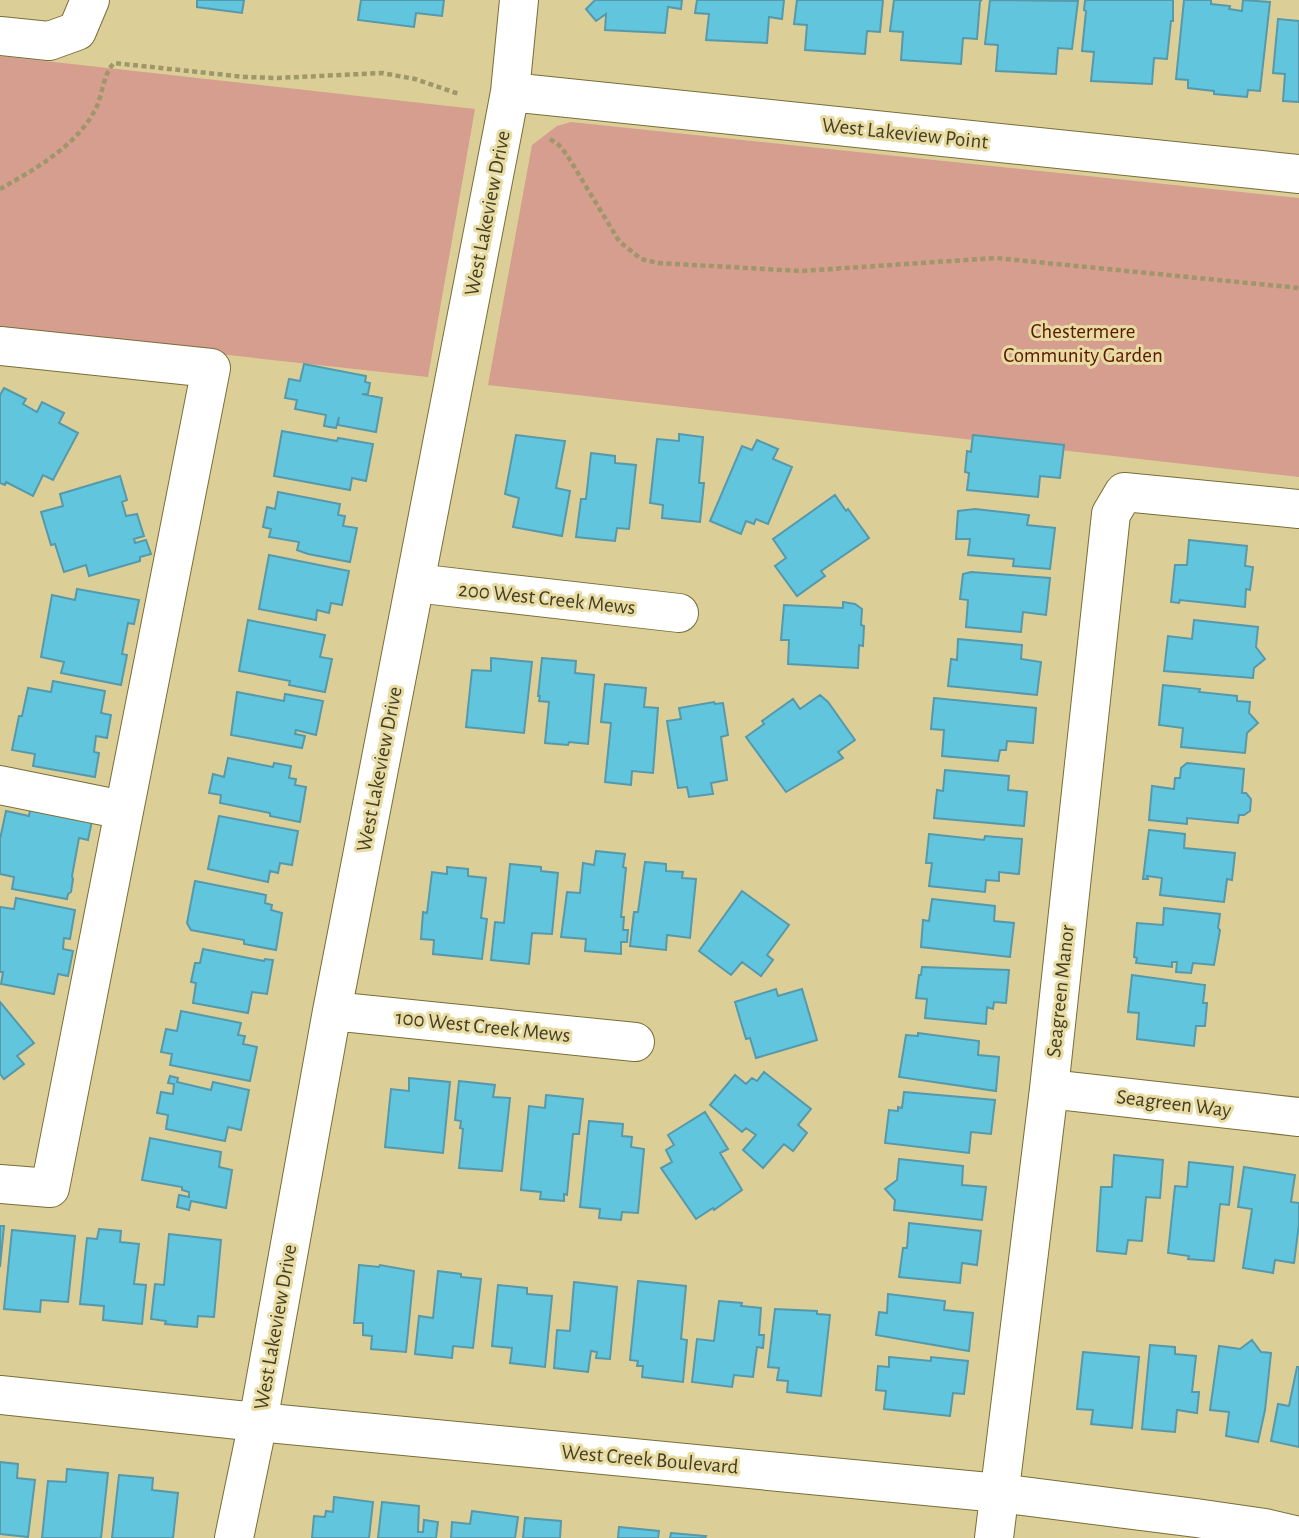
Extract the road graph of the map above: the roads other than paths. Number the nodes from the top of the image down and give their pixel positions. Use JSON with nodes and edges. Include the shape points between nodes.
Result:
{"nodes":[{"id":1,"x":90,"y":0,"type":"edge"},
{"id":2,"x":519,"y":0,"type":"edge"},
{"id":3,"x":0,"y":36,"type":"edge"},
{"id":4,"x":510,"y":92,"type":"junction"},
{"id":5,"x":1299,"y":174,"type":"edge"},
{"id":6,"x":0,"y":346,"type":"edge"},
{"id":7,"x":1299,"y":509,"type":"edge"},
{"id":8,"x":415,"y":583,"type":"junction"},
{"id":9,"x":679,"y":613,"type":"dead end"},
{"id":10,"x":0,"y":785,"type":"edge"},
{"id":11,"x":123,"y":810,"type":"junction"},
{"id":12,"x":332,"y":1011,"type":"junction"},
{"id":13,"x":635,"y":1042,"type":"dead end"},
{"id":14,"x":1049,"y":1089,"type":"junction"},
{"id":15,"x":1299,"y":1117,"type":"edge"},
{"id":16,"x":0,"y":1184,"type":"edge"},
{"id":17,"x":0,"y":1395,"type":"edge"},
{"id":18,"x":258,"y":1422,"type":"junction"},
{"id":19,"x":999,"y":1493,"type":"junction"},
{"id":20,"x":1299,"y":1536,"type":"edge"},
{"id":21,"x":234,"y":1538,"type":"edge"},
{"id":22,"x":994,"y":1538,"type":"edge"}],
"edges":[{"from":1,"to":3,"type":"street","via":[[76,32],[49,41]]},
{"from":2,"to":4,"type":"street","name":"West Lakeview Drive"},
{"from":4,"to":5,"type":"street","name":"West Lakeview Point"},
{"from":4,"to":8,"type":"street","name":"West Lakeview Drive"},
{"from":6,"to":11,"type":"street","via":[[211,368]]},
{"from":7,"to":14,"type":"street","name":"Seagreen Manor","via":[[1124,492],[1111,514]]},
{"from":8,"to":9,"type":"street","name":"200 West Creek Mews"},
{"from":8,"to":12,"type":"street","name":"West Lakeview Drive"},
{"from":10,"to":11,"type":"street"},
{"from":11,"to":16,"type":"street","via":[[50,1188]]},
{"from":12,"to":13,"type":"street","name":"100 West Creek Mews"},
{"from":12,"to":18,"type":"street","name":"West Lakeview Drive"},
{"from":14,"to":15,"type":"street","name":"Seagreen Way"},
{"from":14,"to":19,"type":"street","name":"Seagreen Manor"},
{"from":17,"to":18,"type":"street","name":"West Creek Boulevard"},
{"from":18,"to":19,"type":"street","name":"West Creek Boulevard"},
{"from":18,"to":21,"type":"street","name":"West Lakeview Drive"},
{"from":19,"to":20,"type":"street","name":"West Creek Boulevard","via":[[1196,1517]]},
{"from":19,"to":22,"type":"street","name":"Seagreen Manor"}]}
